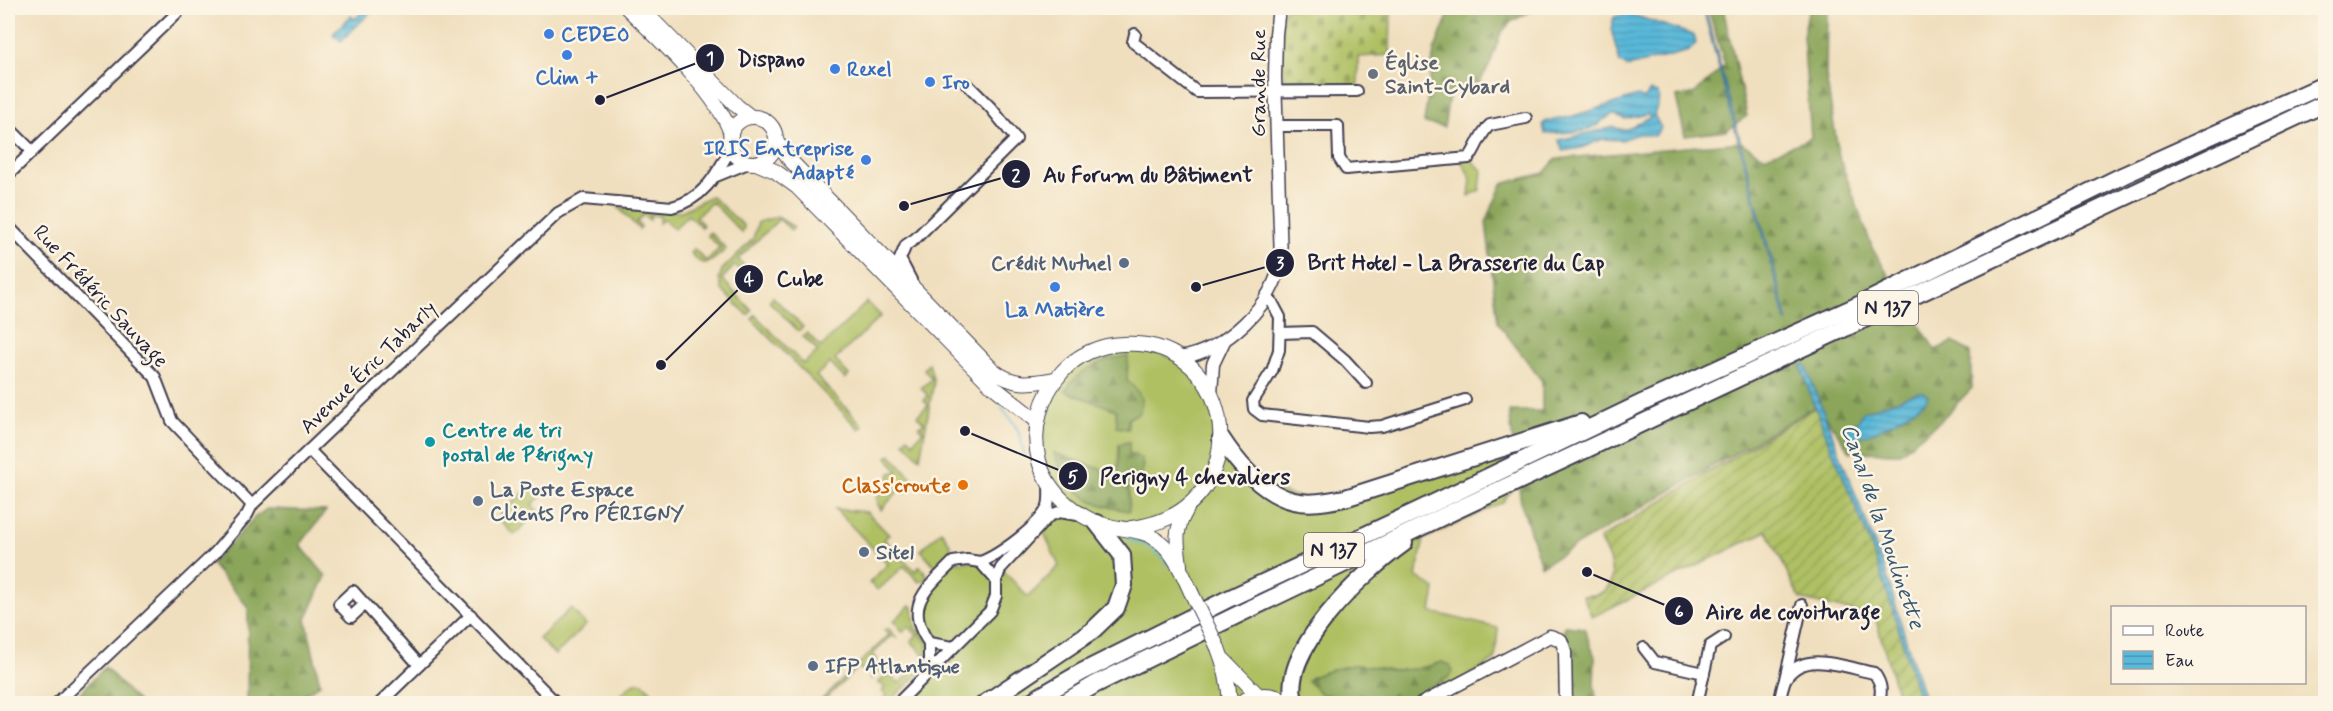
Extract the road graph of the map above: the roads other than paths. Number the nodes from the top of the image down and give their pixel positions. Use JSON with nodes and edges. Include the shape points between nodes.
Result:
{"nodes":[{"id":1,"x":182,"y":8,"type":"edge"},
{"id":2,"x":627,"y":8,"type":"edge"},
{"id":3,"x":641,"y":8,"type":"edge"},
{"id":4,"x":1279,"y":8,"type":"edge"},
{"id":5,"x":1135,"y":34,"type":"dead end"},
{"id":6,"x":967,"y":84,"type":"dead end"},
{"id":7,"x":2325,"y":84,"type":"edge"},
{"id":8,"x":1276,"y":91,"type":"junction"},
{"id":9,"x":1356,"y":91,"type":"dead end"},
{"id":10,"x":2325,"y":103,"type":"edge"},
{"id":11,"x":751,"y":117,"type":"junction"},
{"id":12,"x":1526,"y":118,"type":"dead end"},
{"id":13,"x":1277,"y":126,"type":"junction"},
{"id":14,"x":8,"y":127,"type":"edge"},
{"id":15,"x":731,"y":141,"type":"junction"},
{"id":16,"x":776,"y":141,"type":"junction"},
{"id":17,"x":32,"y":151,"type":"junction"},
{"id":18,"x":752,"y":163,"type":"junction"},
{"id":19,"x":8,"y":175,"type":"edge"},
{"id":20,"x":716,"y":176,"type":"junction"},
{"id":21,"x":8,"y":226,"type":"edge"},
{"id":22,"x":918,"y":292,"type":"junction"},
{"id":23,"x":1265,"y":299,"type":"junction"},
{"id":24,"x":1280,"y":333,"type":"junction"},
{"id":25,"x":1224,"y":341,"type":"junction"},
{"id":26,"x":1180,"y":357,"type":"junction"},
{"id":27,"x":1055,"y":379,"type":"junction"},
{"id":28,"x":1365,"y":383,"type":"dead end"},
{"id":29,"x":1211,"y":394,"type":"junction"},
{"id":30,"x":1466,"y":400,"type":"dead end"},
{"id":31,"x":1644,"y":402,"type":"junction"},
{"id":32,"x":1038,"y":421,"type":"junction"},
{"id":33,"x":1221,"y":438,"type":"junction"},
{"id":34,"x":309,"y":450,"type":"junction"},
{"id":35,"x":1049,"y":483,"type":"junction"},
{"id":36,"x":252,"y":505,"type":"junction"},
{"id":37,"x":1188,"y":507,"type":"junction"},
{"id":38,"x":1450,"y":513,"type":"junction"},
{"id":39,"x":1091,"y":520,"type":"junction"},
{"id":40,"x":1131,"y":528,"type":"junction"},
{"id":41,"x":980,"y":562,"type":"junction"},
{"id":42,"x":1180,"y":567,"type":"junction"},
{"id":43,"x":996,"y":580,"type":"junction"},
{"id":44,"x":365,"y":604,"type":"dead end"},
{"id":45,"x":1802,"y":606,"type":"dead end"},
{"id":46,"x":471,"y":615,"type":"junction"},
{"id":47,"x":1724,"y":636,"type":"dead end"},
{"id":48,"x":929,"y":643,"type":"junction"},
{"id":49,"x":953,"y":647,"type":"junction"},
{"id":50,"x":1644,"y":648,"type":"dead end"},
{"id":51,"x":1220,"y":653,"type":"junction"},
{"id":52,"x":419,"y":665,"type":"junction"},
{"id":53,"x":1704,"y":674,"type":"junction"},
{"id":54,"x":925,"y":675,"type":"junction"},
{"id":55,"x":1785,"y":680,"type":"junction"},
{"id":56,"x":1258,"y":695,"type":"junction"},
{"id":57,"x":56,"y":704,"type":"edge"},
{"id":58,"x":380,"y":704,"type":"edge"},
{"id":59,"x":557,"y":704,"type":"edge"},
{"id":60,"x":897,"y":704,"type":"edge"},
{"id":61,"x":984,"y":704,"type":"edge"},
{"id":62,"x":1028,"y":704,"type":"edge"},
{"id":63,"x":1062,"y":704,"type":"edge"},
{"id":64,"x":1230,"y":704,"type":"edge"},
{"id":65,"x":1238,"y":704,"type":"edge"},
{"id":66,"x":1293,"y":704,"type":"edge"},
{"id":67,"x":1421,"y":704,"type":"edge"},
{"id":68,"x":1566,"y":704,"type":"edge"},
{"id":69,"x":1697,"y":704,"type":"edge"},
{"id":70,"x":1779,"y":704,"type":"edge"},
{"id":71,"x":1879,"y":704,"type":"edge"}],
"edges":[{"from":1,"to":17,"type":"street"},
{"from":2,"to":15,"type":"main road","via":[[706,90],[728,126]]},
{"from":3,"to":11,"type":"main road"},
{"from":4,"to":8,"type":"street","name":"Grande Rue"},
{"from":5,"to":8,"type":"street","via":[[1133,42],[1197,92]]},
{"from":6,"to":22,"type":"street","via":[[1016,139],[906,245],[901,262]]},
{"from":7,"to":31,"type":"highway","number":"N 137"},
{"from":8,"to":9,"type":"street"},
{"from":8,"to":13,"type":"street","name":"Grande Rue"},
{"from":10,"to":38,"type":"highway","number":"N 137"},
{"from":11,"to":15,"type":"main road","via":[[738,122]]},
{"from":11,"to":16,"type":"main road","via":[[767,122]]},
{"from":12,"to":13,"type":"street","via":[[1490,125],[1469,158],[1346,169],[1339,158],[1338,126]]},
{"from":13,"to":23,"type":"street","name":"Grande Rue","via":[[1281,260],[1277,279]]},
{"from":14,"to":17,"type":"street"},
{"from":15,"to":18,"type":"main road","via":[[740,160]]},
{"from":15,"to":20,"type":"street","name":"Avenue Éric Tabarly"},
{"from":16,"to":18,"type":"main road","via":[[771,156]]},
{"from":16,"to":22,"type":"main road"},
{"from":17,"to":19,"type":"street"},
{"from":18,"to":20,"type":"street","name":"Avenue Éric Tabarly"},
{"from":18,"to":32,"type":"main road","via":[[775,171],[798,187],[990,384]]},
{"from":20,"to":34,"type":"street","name":"Avenue Éric Tabarly","via":[[686,204],[672,207],[583,199],[558,213]]},
{"from":21,"to":36,"type":"street","name":"Rue Frédéric Sauvage","via":[[155,377],[172,421]]},
{"from":22,"to":27,"type":"main road","via":[[1000,376],[1023,384]]},
{"from":23,"to":24,"type":"street","via":[[1272,302],[1280,317]]},
{"from":23,"to":25,"type":"street","name":"Grande Rue"},
{"from":24,"to":28,"type":"street","via":[[1312,332],[1346,360]]},
{"from":24,"to":30,"type":"street","via":[[1272,371],[1253,401],[1254,409],[1262,415],[1370,427]]},
{"from":25,"to":26,"type":"street","name":"Grande Rue","via":[[1204,352]]},
{"from":25,"to":29,"type":"street","name":"Grande Rue","via":[[1213,364]]},
{"from":26,"to":27,"type":"main road","via":[[1150,345],[1105,345],[1070,363]]},
{"from":26,"to":29,"type":"main road","via":[[1202,378]]},
{"from":27,"to":32,"type":"main road"},
{"from":29,"to":33,"type":"main road","via":[[1218,410]]},
{"from":31,"to":33,"type":"highway","number":"N 137","via":[[1319,503],[1294,501],[1264,487]]},
{"from":31,"to":62,"type":"highway","number":"N 137","via":[[1226,600],[1082,672]]},
{"from":32,"to":35,"type":"main road","via":[[1039,461]]},
{"from":33,"to":37,"type":"main road","via":[[1217,462],[1206,487]]},
{"from":34,"to":36,"type":"street"},
{"from":34,"to":46,"type":"street","name":"Avenue Éric Tabarly"},
{"from":35,"to":39,"type":"main road","via":[[1061,499]]},
{"from":35,"to":41,"type":"street","via":[[1045,512],[1022,536],[991,559]]},
{"from":36,"to":57,"type":"street","via":[[215,553]]},
{"from":37,"to":40,"type":"main road","via":[[1163,522]]},
{"from":37,"to":42,"type":"main road","via":[[1176,534]]},
{"from":38,"to":63,"type":"highway","number":"N 137"},
{"from":38,"to":66,"type":"highway","via":[[1380,562],[1336,606],[1296,663]]},
{"from":39,"to":40,"type":"main road"},
{"from":39,"to":43,"type":"street","via":[[1069,512],[1049,516],[1001,568]]},
{"from":39,"to":61,"type":"highway","via":[[1122,555],[1124,585],[1116,608],[1092,631]]},
{"from":40,"to":42,"type":"main road","via":[[1160,542]]},
{"from":41,"to":43,"type":"street"},
{"from":41,"to":48,"type":"street","via":[[953,562],[920,600],[916,616]]},
{"from":42,"to":51,"type":"main road","bridge":true},
{"from":43,"to":49,"type":"street","via":[[996,596],[990,611]]},
{"from":44,"to":52,"type":"street"},
{"from":45,"to":55,"type":"street"},
{"from":46,"to":52,"type":"street"},
{"from":46,"to":59,"type":"street","name":"Avenue Éric Tabarly"},
{"from":47,"to":53,"type":"street","via":[[1710,646]]},
{"from":48,"to":49,"type":"street"},
{"from":48,"to":54,"type":"street","via":[[930,660]]},
{"from":49,"to":54,"type":"street"},
{"from":50,"to":53,"type":"street","via":[[1655,662]]},
{"from":51,"to":56,"type":"main road"},
{"from":51,"to":64,"type":"main road"},
{"from":52,"to":58,"type":"street"},
{"from":53,"to":69,"type":"street"},
{"from":54,"to":60,"type":"street"},
{"from":55,"to":70,"type":"street"},
{"from":55,"to":71,"type":"street","via":[[1803,665],[1816,661],[1874,673],[1882,693]]},
{"from":56,"to":65,"type":"main road"},
{"from":56,"to":66,"type":"main road","via":[[1280,697]]},
{"from":67,"to":68,"type":"street","via":[[1548,636],[1556,637],[1565,651]]}]}
